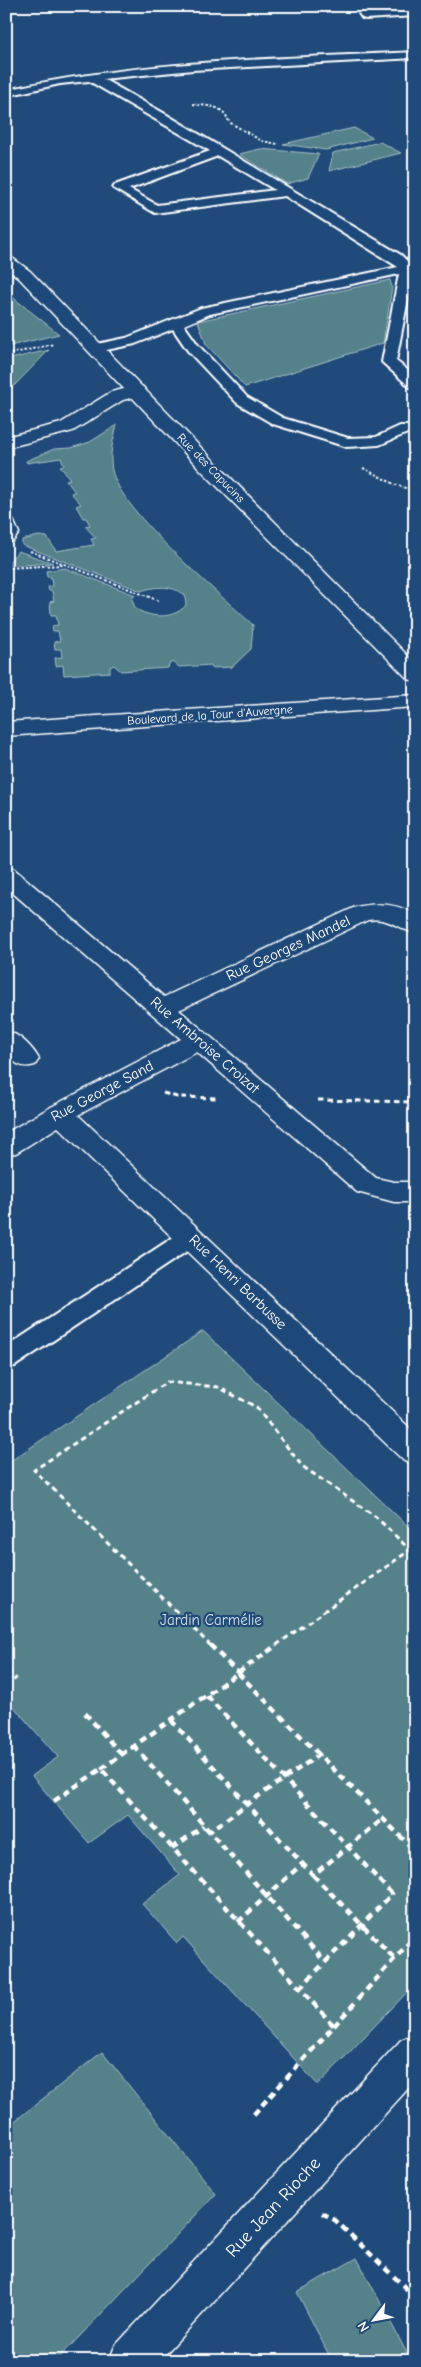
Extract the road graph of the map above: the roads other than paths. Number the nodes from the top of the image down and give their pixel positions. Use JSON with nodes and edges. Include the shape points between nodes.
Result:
{"nodes":[{"id":1,"x":359,"y":6,"type":"edge"},
{"id":2,"x":415,"y":13,"type":"edge"},
{"id":3,"x":415,"y":55,"type":"edge"},
{"id":4,"x":91,"y":77,"type":"junction"},
{"id":5,"x":6,"y":93,"type":"edge"},
{"id":6,"x":220,"y":151,"type":"junction"},
{"id":7,"x":288,"y":192,"type":"junction"},
{"id":8,"x":6,"y":261,"type":"edge"},
{"id":9,"x":411,"y":268,"type":"edge"},
{"id":10,"x":175,"y":322,"type":"junction"},
{"id":11,"x":91,"y":343,"type":"junction"},
{"id":12,"x":415,"y":384,"type":"edge"},
{"id":13,"x":137,"y":391,"type":"junction"},
{"id":14,"x":405,"y":430,"type":"dead end"},
{"id":15,"x":6,"y":443,"type":"edge"},
{"id":16,"x":415,"y":675,"type":"edge"},
{"id":17,"x":415,"y":701,"type":"edge"},
{"id":18,"x":6,"y":729,"type":"edge"},
{"id":19,"x":8,"y":879,"type":"edge"},
{"id":20,"x":415,"y":925,"type":"edge"},
{"id":21,"x":162,"y":1008,"type":"junction"},
{"id":22,"x":6,"y":1040,"type":"edge"},
{"id":23,"x":199,"y":1040,"type":"junction"},
{"id":24,"x":26,"y":1059,"type":"dead end"},
{"id":25,"x":60,"y":1113,"type":"junction"},
{"id":26,"x":6,"y":1146,"type":"edge"},
{"id":27,"x":415,"y":1192,"type":"edge"},
{"id":28,"x":191,"y":1237,"type":"junction"},
{"id":29,"x":6,"y":1358,"type":"edge"},
{"id":30,"x":415,"y":1452,"type":"edge"},
{"id":31,"x":415,"y":2053,"type":"edge"},
{"id":32,"x":130,"y":2361,"type":"edge"}],
"edges":[{"from":1,"to":2,"type":"lane","via":[[366,16]]},
{"from":3,"to":4,"type":"lane","via":[[193,66]]},
{"from":4,"to":5,"type":"lane"},
{"from":4,"to":6,"type":"lane"},
{"from":6,"to":7,"type":"lane"},
{"from":6,"to":7,"type":"lane","via":[[119,188],[155,209]]},
{"from":7,"to":9,"type":"lane"},
{"from":8,"to":11,"type":"street","name":"Rue des Capucins","via":[[24,274]]},
{"from":9,"to":10,"type":"lane","via":[[206,311]]},
{"from":9,"to":12,"type":"lane","via":[[389,362]]},
{"from":10,"to":11,"type":"lane","via":[[130,340]]},
{"from":10,"to":14,"type":"lane","via":[[193,348],[242,400],[278,421],[347,443],[379,441]]},
{"from":11,"to":13,"type":"street","name":"Rue des Capucins"},
{"from":13,"to":15,"type":"street","via":[[116,396],[67,427]]},
{"from":13,"to":16,"type":"street","name":"Rue des Capucins"},
{"from":17,"to":18,"type":"street","name":"Boulevard de la Tour d'Auvergne"},
{"from":19,"to":21,"type":"street","name":"Rue Ambroise Croizat"},
{"from":20,"to":21,"type":"street","name":"Rue Georges Mandel","via":[[403,916],[381,910],[362,913]]},
{"from":21,"to":23,"type":"street","name":"Rue Ambroise Croizat"},
{"from":22,"to":24,"type":"street"},
{"from":23,"to":25,"type":"street","name":"Rue George Sand"},
{"from":23,"to":27,"type":"street","name":"Rue Ambroise Croizat","via":[[366,1185],[394,1192]]},
{"from":25,"to":26,"type":"street","name":"Rue George Sand"},
{"from":25,"to":28,"type":"street","name":"Rue Henri Barbusse"},
{"from":28,"to":29,"type":"lane"},
{"from":28,"to":30,"type":"street","name":"Rue Henri Barbusse"},
{"from":31,"to":32,"type":"street","name":"Rue Jean Rioche"}]}
